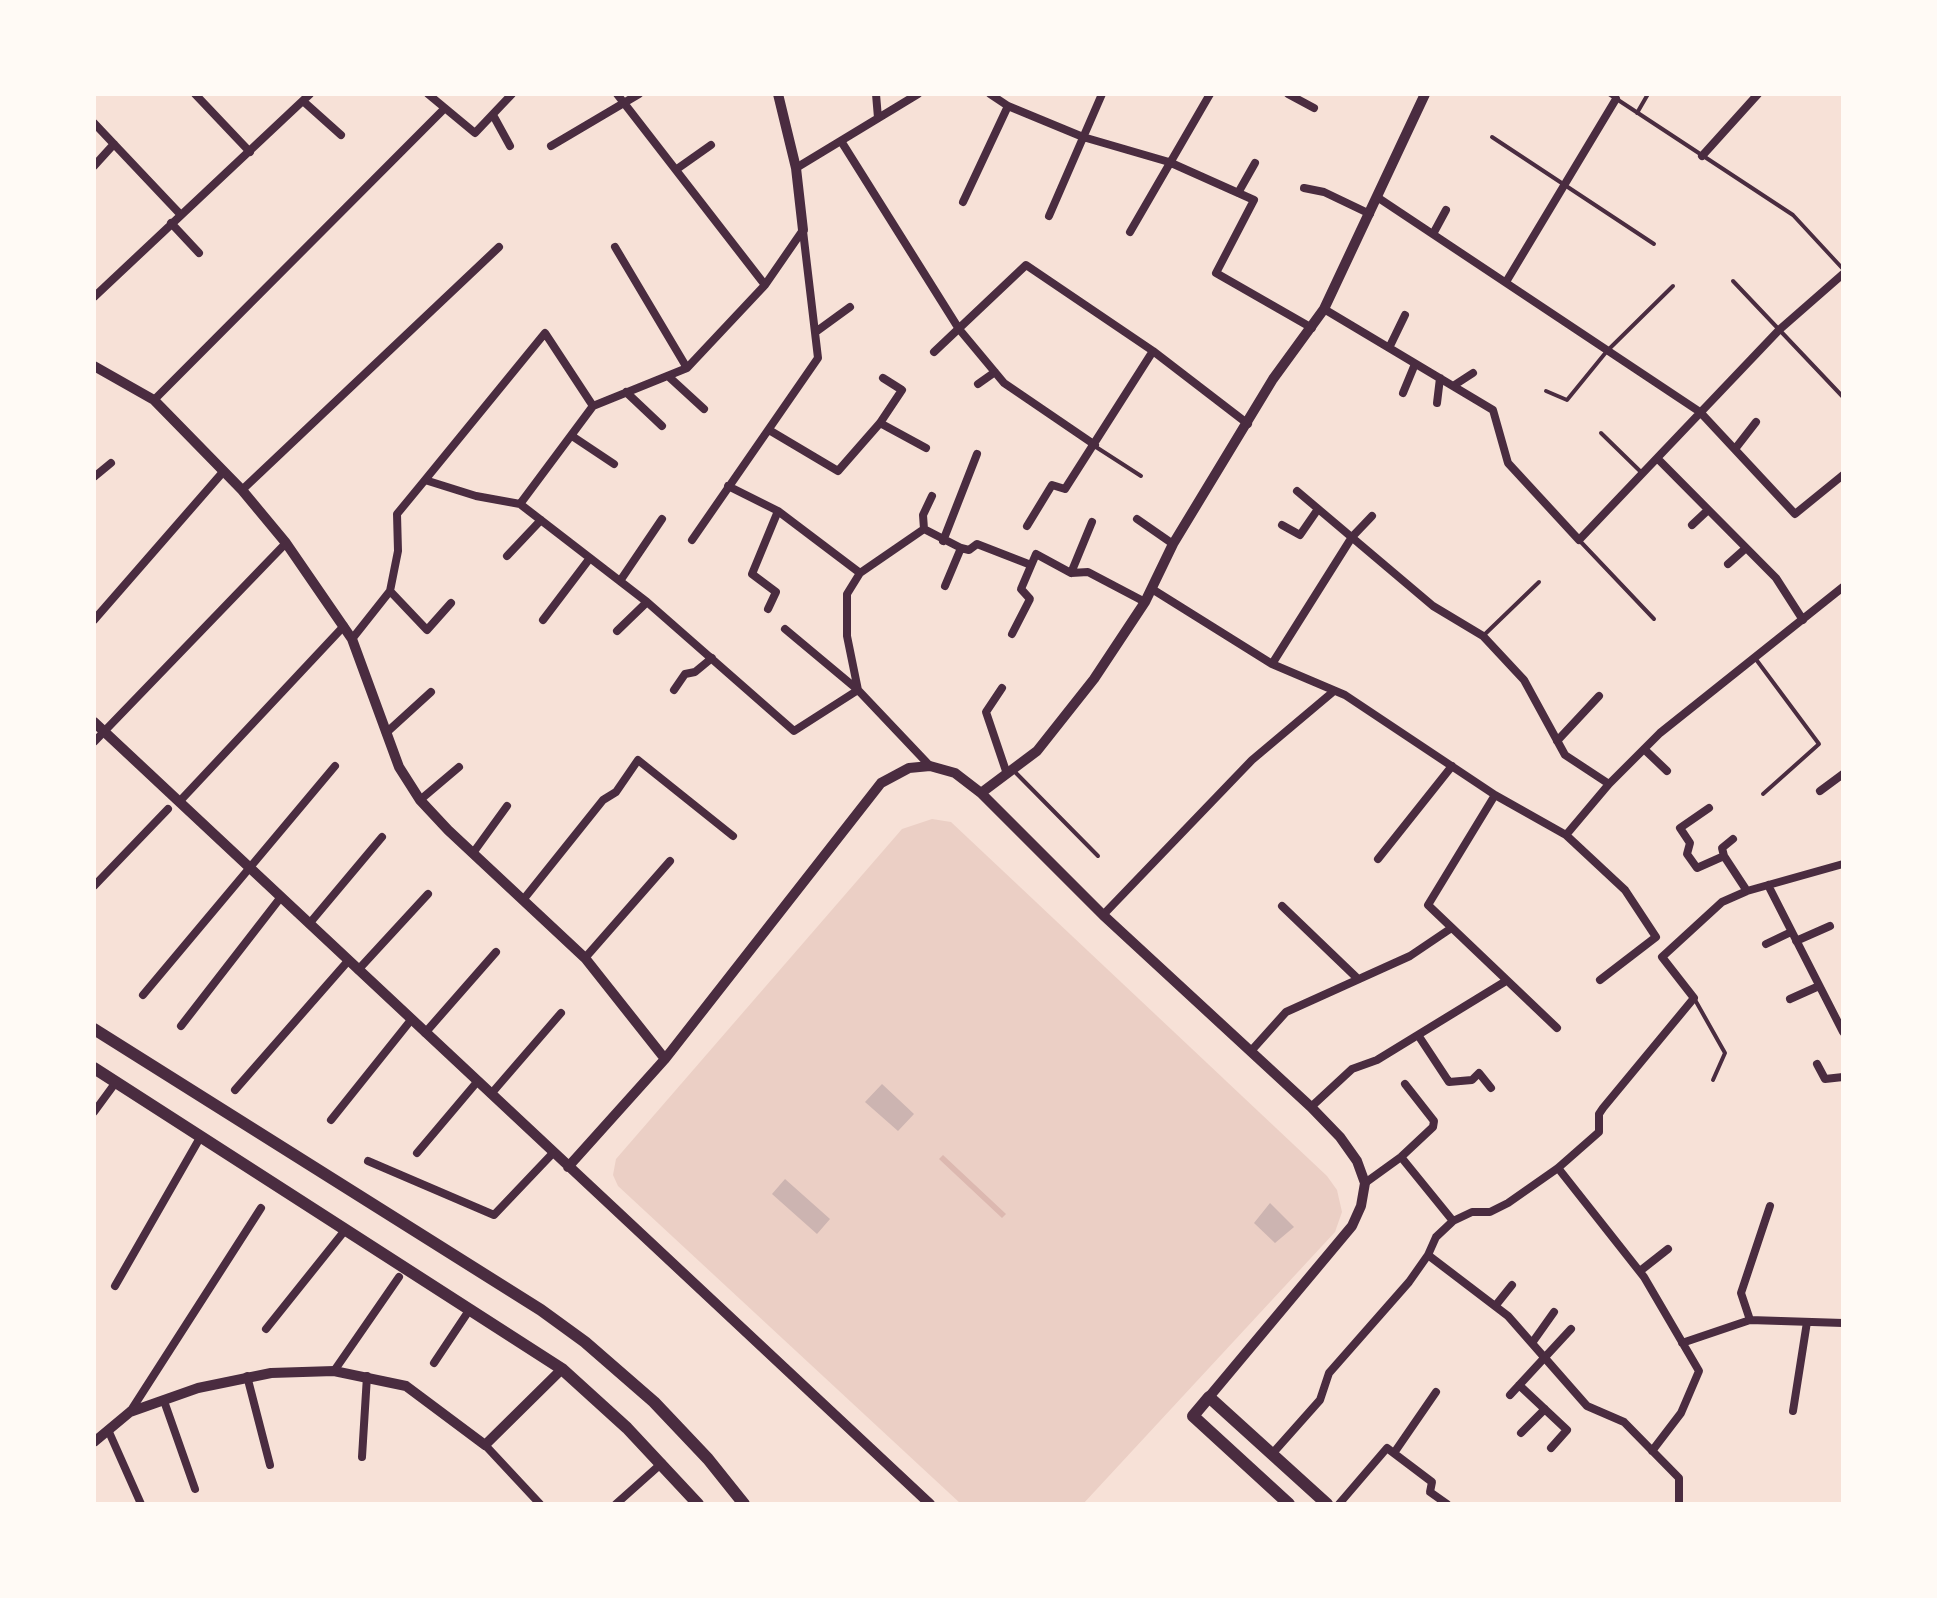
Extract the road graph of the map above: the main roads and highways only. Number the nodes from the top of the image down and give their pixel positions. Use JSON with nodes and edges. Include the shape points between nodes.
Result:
{"nodes":[{"id":1,"x":94,"y":1029,"type":"edge"},
{"id":2,"x":94,"y":1068,"type":"edge"},
{"id":3,"x":698,"y":1504,"type":"edge"},
{"id":4,"x":744,"y":1504,"type":"edge"},
{"id":5,"x":1289,"y":1504,"type":"edge"},
{"id":6,"x":1327,"y":1504,"type":"edge"}],
"edges":[{"from":1,"to":4,"type":"main road","via":[[585,1342],[654,1402]]},
{"from":2,"to":3,"type":"main road","via":[[562,1369]]},
{"from":5,"to":6,"type":"main road","via":[[1193,1416],[1209,1397]]}]}
